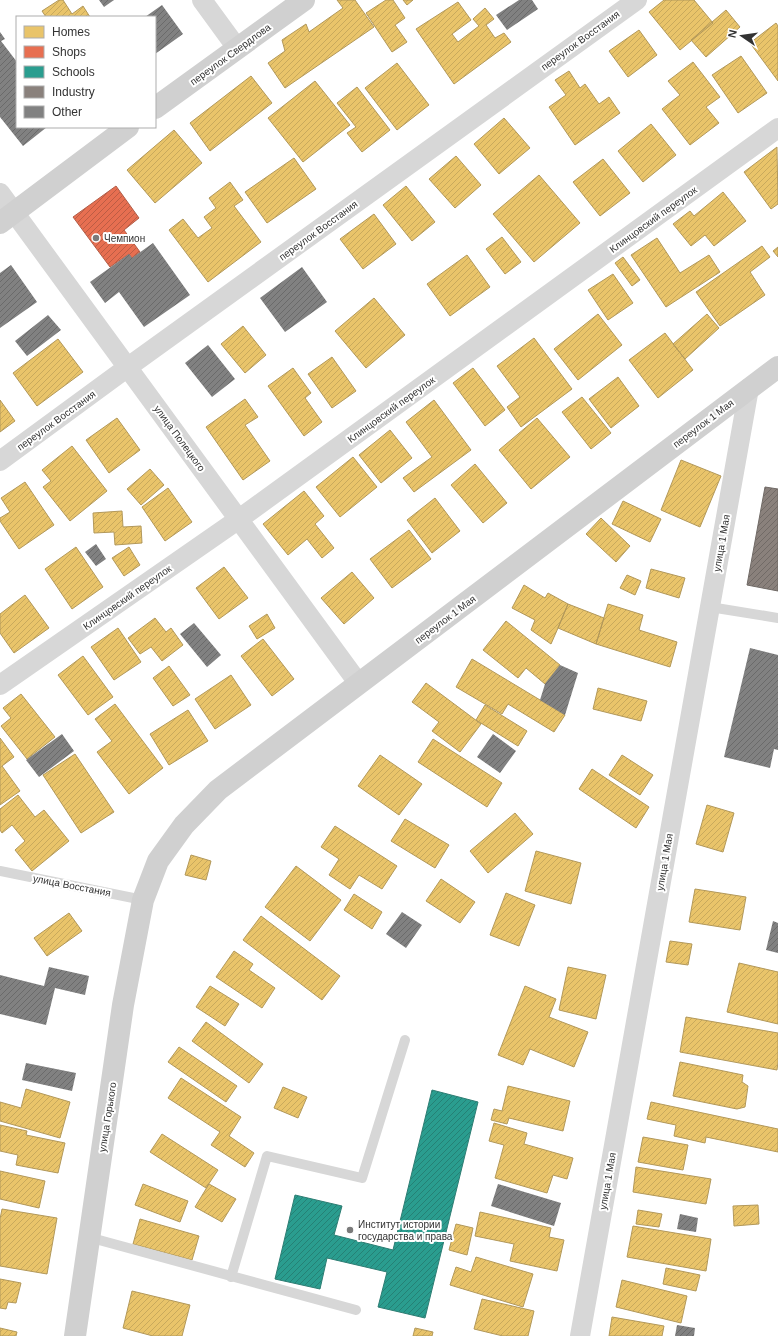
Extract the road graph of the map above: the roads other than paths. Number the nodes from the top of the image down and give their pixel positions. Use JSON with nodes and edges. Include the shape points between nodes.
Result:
{"nodes":[{"id":1,"x":202,"y":0,"type":"edge"},
{"id":2,"x":304,"y":0,"type":"edge"},
{"id":3,"x":637,"y":0,"type":"edge"},
{"id":4,"x":237,"y":48,"type":"junction"},
{"id":5,"x":156,"y":107,"type":"edge"},
{"id":6,"x":778,"y":128,"type":"edge"},
{"id":7,"x":117,"y":130,"type":"edge"},
{"id":8,"x":0,"y":193,"type":"edge"},
{"id":9,"x":7,"y":217,"type":"edge"},
{"id":10,"x":128,"y":367,"type":"junction"},
{"id":11,"x":778,"y":367,"type":"edge"},
{"id":12,"x":749,"y":388,"type":"junction"},
{"id":13,"x":0,"y":461,"type":"edge"},
{"id":14,"x":239,"y":519,"type":"junction"},
{"id":15,"x":710,"y":607,"type":"junction"},
{"id":16,"x":778,"y":618,"type":"edge"},
{"id":17,"x":359,"y":684,"type":"junction"},
{"id":18,"x":0,"y":685,"type":"edge"},
{"id":19,"x":0,"y":871,"type":"edge"},
{"id":20,"x":143,"y":900,"type":"junction"},
{"id":21,"x":405,"y":1040,"type":"dead end"},
{"id":22,"x":88,"y":1238,"type":"junction"},
{"id":23,"x":231,"y":1277,"type":"junction"},
{"id":24,"x":356,"y":1310,"type":"dead end"},
{"id":25,"x":75,"y":1336,"type":"edge"},
{"id":26,"x":580,"y":1336,"type":"edge"}],
"edges":[{"from":1,"to":4,"type":"street"},
{"from":2,"to":4,"type":"street","name":"переулок Свердлова"},
{"from":3,"to":10,"type":"street","name":"переулок Восстания"},
{"from":4,"to":5,"type":"street","name":"переулок Свердлова"},
{"from":6,"to":14,"type":"street","name":"Клинцовский переулок"},
{"from":7,"to":9,"type":"street"},
{"from":8,"to":9,"type":"street","name":"улица Полецкого"},
{"from":9,"to":10,"type":"street","name":"улица Полецкого"},
{"from":10,"to":13,"type":"street","name":"переулок Восстания"},
{"from":10,"to":14,"type":"street","name":"улица Полецкого"},
{"from":11,"to":12,"type":"street","name":"переулок 1 Мая"},
{"from":12,"to":15,"type":"street","name":"улица 1 Мая"},
{"from":12,"to":17,"type":"street","name":"переулок 1 Мая"},
{"from":14,"to":17,"type":"street","name":"улица Полецкого"},
{"from":14,"to":18,"type":"street","name":"Клинцовский переулок"},
{"from":15,"to":16,"type":"lane"},
{"from":15,"to":26,"type":"street","name":"улица 1 Мая"},
{"from":17,"to":20,"type":"street","name":"переулок 1 Мая","via":[[218,790],[184,825],[158,861]]},
{"from":19,"to":20,"type":"lane","name":"улица Восстания"},
{"from":20,"to":22,"type":"street","name":"улица Горького","via":[[123,1005]]},
{"from":21,"to":23,"type":"lane","via":[[362,1178],[267,1156]]},
{"from":22,"to":23,"type":"lane"},
{"from":22,"to":25,"type":"street","name":"улица Горького"},
{"from":23,"to":24,"type":"lane"}]}
